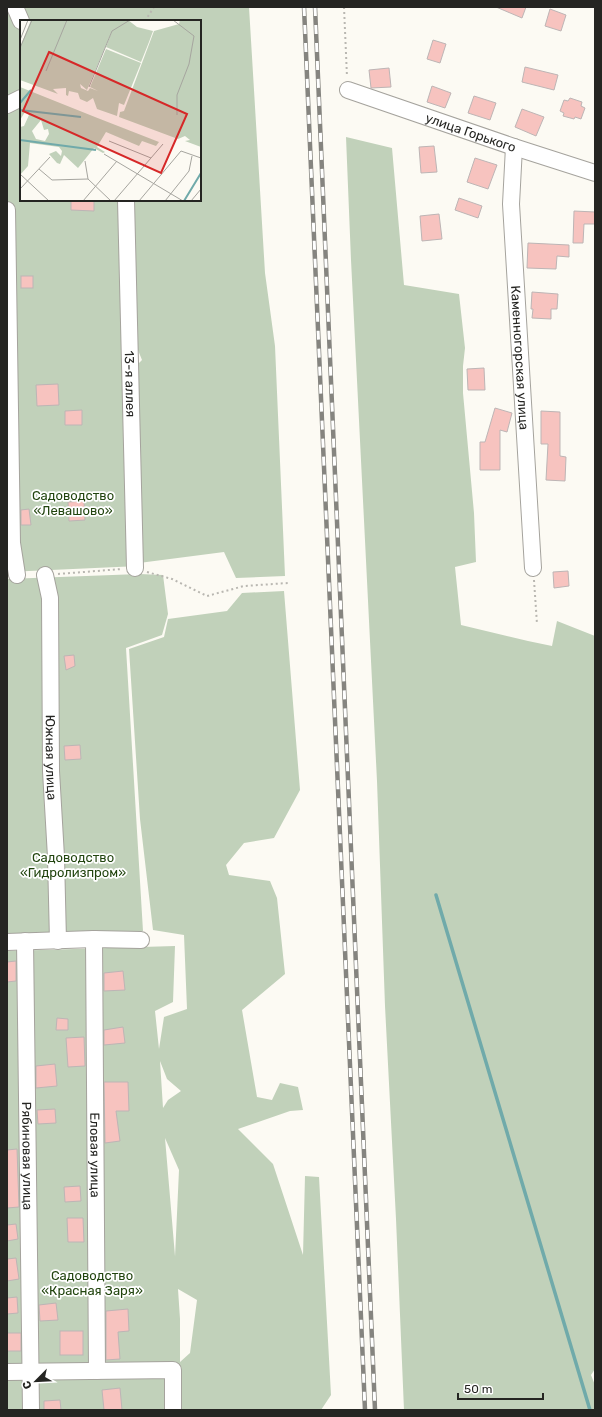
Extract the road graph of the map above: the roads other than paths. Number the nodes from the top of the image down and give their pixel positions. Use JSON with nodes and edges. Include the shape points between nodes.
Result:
{"nodes":[{"id":1,"x":15,"y":7,"type":"edge"},
{"id":2,"x":21,"y":20,"type":"edge"},
{"id":3,"x":348,"y":90,"type":"road end"},
{"id":4,"x":20,"y":98,"type":"edge"},
{"id":5,"x":7,"y":105,"type":"edge"},
{"id":6,"x":514,"y":147,"type":"junction"},
{"id":7,"x":595,"y":173,"type":"edge"},
{"id":8,"x":126,"y":201,"type":"edge"},
{"id":9,"x":7,"y":210,"type":"edge"},
{"id":10,"x":135,"y":568,"type":"road end"},
{"id":11,"x":533,"y":568,"type":"road end"},
{"id":12,"x":16,"y":575,"type":"dead end"},
{"id":13,"x":45,"y":575,"type":"road end"},
{"id":14,"x":94,"y":939,"type":"junction"},
{"id":15,"x":141,"y":940,"type":"dead end"},
{"id":16,"x":25,"y":941,"type":"junction"},
{"id":17,"x":58,"y":941,"type":"junction"},
{"id":18,"x":7,"y":942,"type":"edge"},
{"id":19,"x":97,"y":1371,"type":"junction"},
{"id":20,"x":7,"y":1372,"type":"edge"},
{"id":21,"x":31,"y":1372,"type":"junction"},
{"id":22,"x":31,"y":1410,"type":"edge"},
{"id":23,"x":173,"y":1410,"type":"edge"}],
"edges":[{"from":1,"to":2,"type":"street"},
{"from":3,"to":6,"type":"street","name":"улица Горького"},
{"from":4,"to":5,"type":"street"},
{"from":6,"to":7,"type":"street","name":"улица Горького"},
{"from":6,"to":11,"type":"street","name":"Каменногорская улица","via":[[511,204]]},
{"from":8,"to":10,"type":"street","name":"13-я аллея"},
{"from":9,"to":12,"type":"street","via":[[12,543]]},
{"from":13,"to":17,"type":"street","name":"Южная улица","via":[[50,598],[51,771]]},
{"from":14,"to":15,"type":"street"},
{"from":14,"to":17,"type":"street"},
{"from":14,"to":19,"type":"street","name":"Еловая улица"},
{"from":16,"to":17,"type":"street"},
{"from":16,"to":18,"type":"street"},
{"from":16,"to":21,"type":"street","name":"Рябиновая улица"},
{"from":19,"to":21,"type":"street"},
{"from":19,"to":23,"type":"street","via":[[173,1370]]},
{"from":20,"to":21,"type":"street"},
{"from":21,"to":22,"type":"street","name":"Рябиновая улица"}]}
